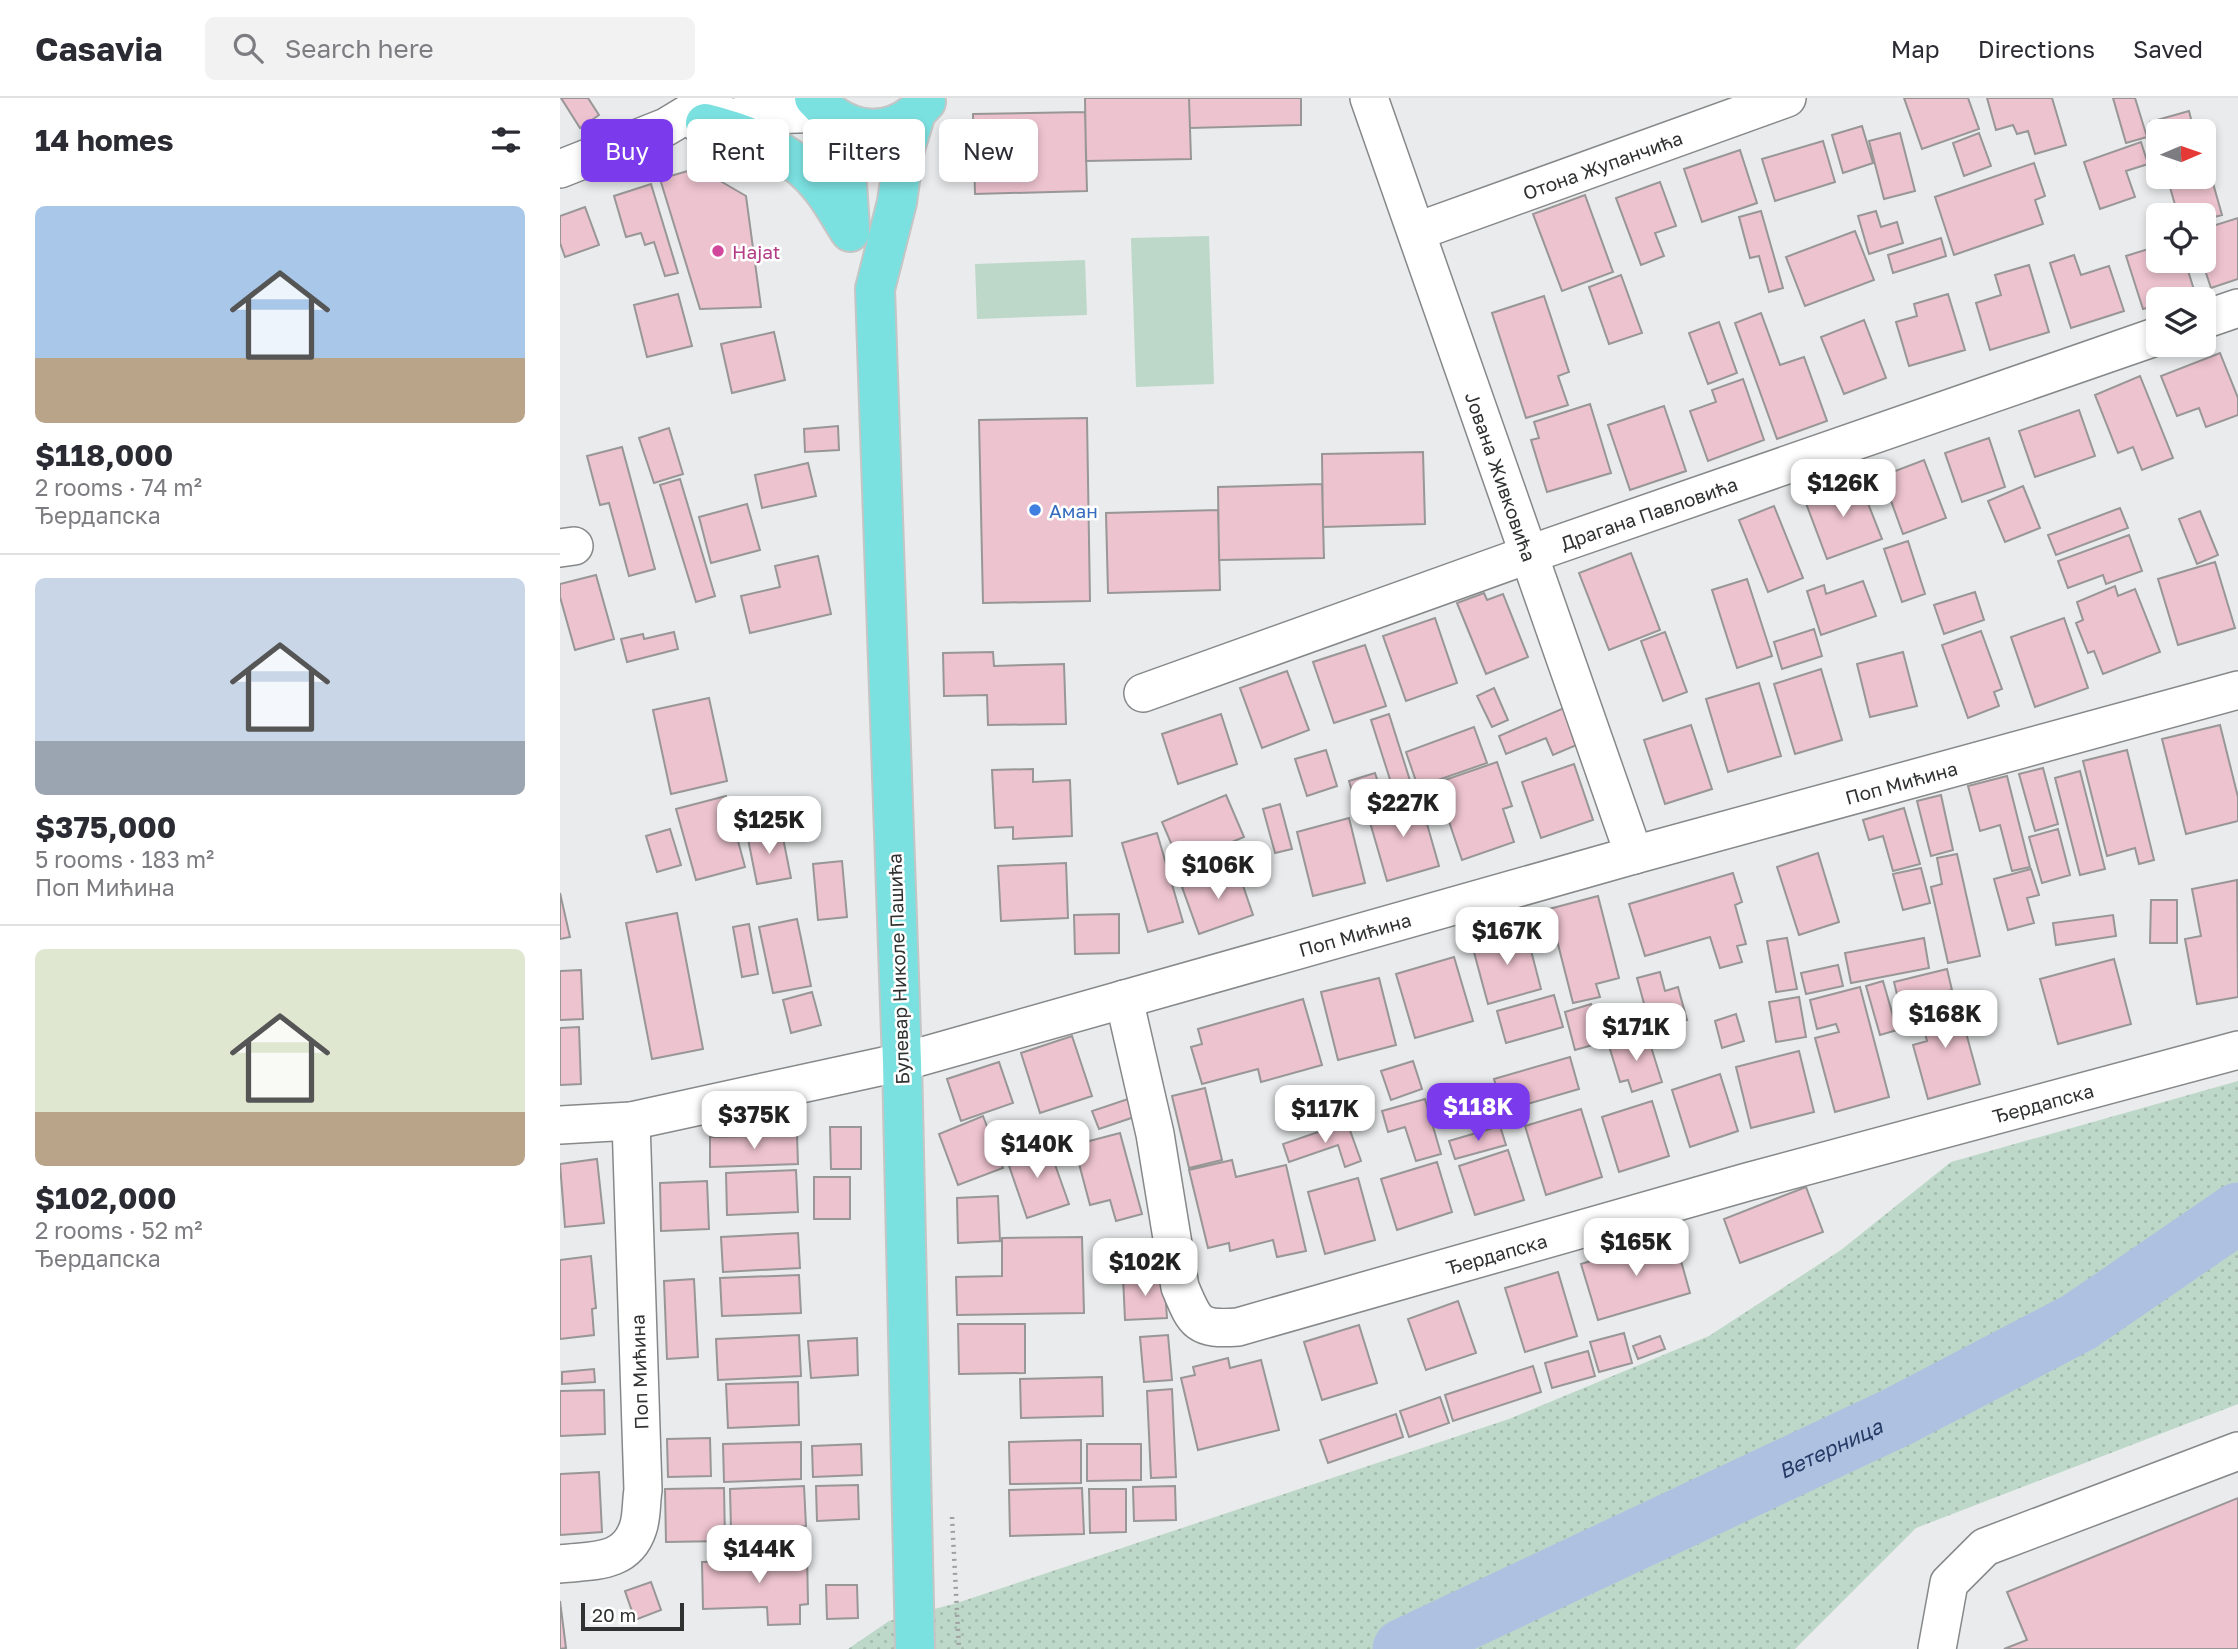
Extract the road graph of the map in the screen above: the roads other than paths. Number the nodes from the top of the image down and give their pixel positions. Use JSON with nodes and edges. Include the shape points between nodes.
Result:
{"nodes":[{"id":1,"x":1369,"y":98,"type":"edge"},
{"id":2,"x":1787,"y":98,"type":"edge"},
{"id":3,"x":923,"y":106,"type":"edge"},
{"id":4,"x":710,"y":110,"type":"edge"},
{"id":5,"x":828,"y":111,"type":"edge"},
{"id":6,"x":560,"y":169,"type":"edge"},
{"id":7,"x":1418,"y":231,"type":"junction"},
{"id":8,"x":850,"y":232,"type":"junction"},
{"id":9,"x":875,"y":289,"type":"junction"},
{"id":10,"x":2238,"y":308,"type":"edge"},
{"id":11,"x":2216,"y":316,"type":"edge"},
{"id":12,"x":2146,"y":340,"type":"edge"},
{"id":13,"x":1530,"y":554,"type":"junction"},
{"id":14,"x":2238,"y":690,"type":"edge"},
{"id":15,"x":1143,"y":693,"type":"dead end"},
{"id":16,"x":1634,"y":855,"type":"junction"},
{"id":17,"x":1124,"y":999,"type":"junction"},
{"id":18,"x":2238,"y":1050,"type":"edge"},
{"id":19,"x":902,"y":1062,"type":"junction"},
{"id":20,"x":631,"y":1121,"type":"junction"},
{"id":21,"x":560,"y":1125,"type":"edge"},
{"id":22,"x":2238,"y":1451,"type":"edge"},
{"id":23,"x":560,"y":1564,"type":"edge"},
{"id":24,"x":915,"y":1649,"type":"edge"},
{"id":25,"x":1937,"y":1649,"type":"edge"}],
"edges":[{"from":1,"to":7,"type":"street","name":"Јована Живковића"},
{"from":2,"to":7,"type":"street","name":"Отона Жупанчића"},
{"from":3,"to":5,"type":"main road","via":[[900,124],[881,129],[862,129]]},
{"from":3,"to":9,"type":"main road","name":"Булевар Николе Пашића","via":[[904,152],[897,202]]},
{"from":4,"to":5,"type":"street","via":[[740,116]]},
{"from":4,"to":6,"type":"street"},
{"from":4,"to":8,"type":"main road","via":[[779,151],[823,188]]},
{"from":5,"to":8,"type":"main road","name":"Булевар Николе Пашића"},
{"from":7,"to":13,"type":"street","name":"Јована Живковића"},
{"from":8,"to":9,"type":"main road","name":"Булевар Николе Пашића"},
{"from":9,"to":19,"type":"main road","name":"Булевар Николе Пашића"},
{"from":10,"to":11,"type":"street"},
{"from":12,"to":13,"type":"street","name":"Драгана Павловића"},
{"from":13,"to":15,"type":"street","name":"Драгана Павловића"},
{"from":13,"to":16,"type":"street","name":"Јована Живковића"},
{"from":14,"to":16,"type":"street","name":"Поп Мићина"},
{"from":16,"to":17,"type":"street","name":"Поп Мићина"},
{"from":17,"to":18,"type":"street","name":"Ђердапска","via":[[1155,1134],[1180,1287],[1200,1324],[1214,1328],[1238,1327],[1733,1186]]},
{"from":17,"to":19,"type":"street","name":"Поп Мићина"},
{"from":19,"to":20,"type":"street","name":"Поп Мићина"},
{"from":19,"to":24,"type":"main road","name":"Булевар Николе Пашића"},
{"from":20,"to":21,"type":"street","name":"Поп Мићина"},
{"from":20,"to":23,"type":"street","name":"Поп Мићина","via":[[643,1490],[638,1528],[628,1548],[611,1558]]},
{"from":22,"to":25,"type":"street","via":[[1985,1547],[1949,1583]]}]}
